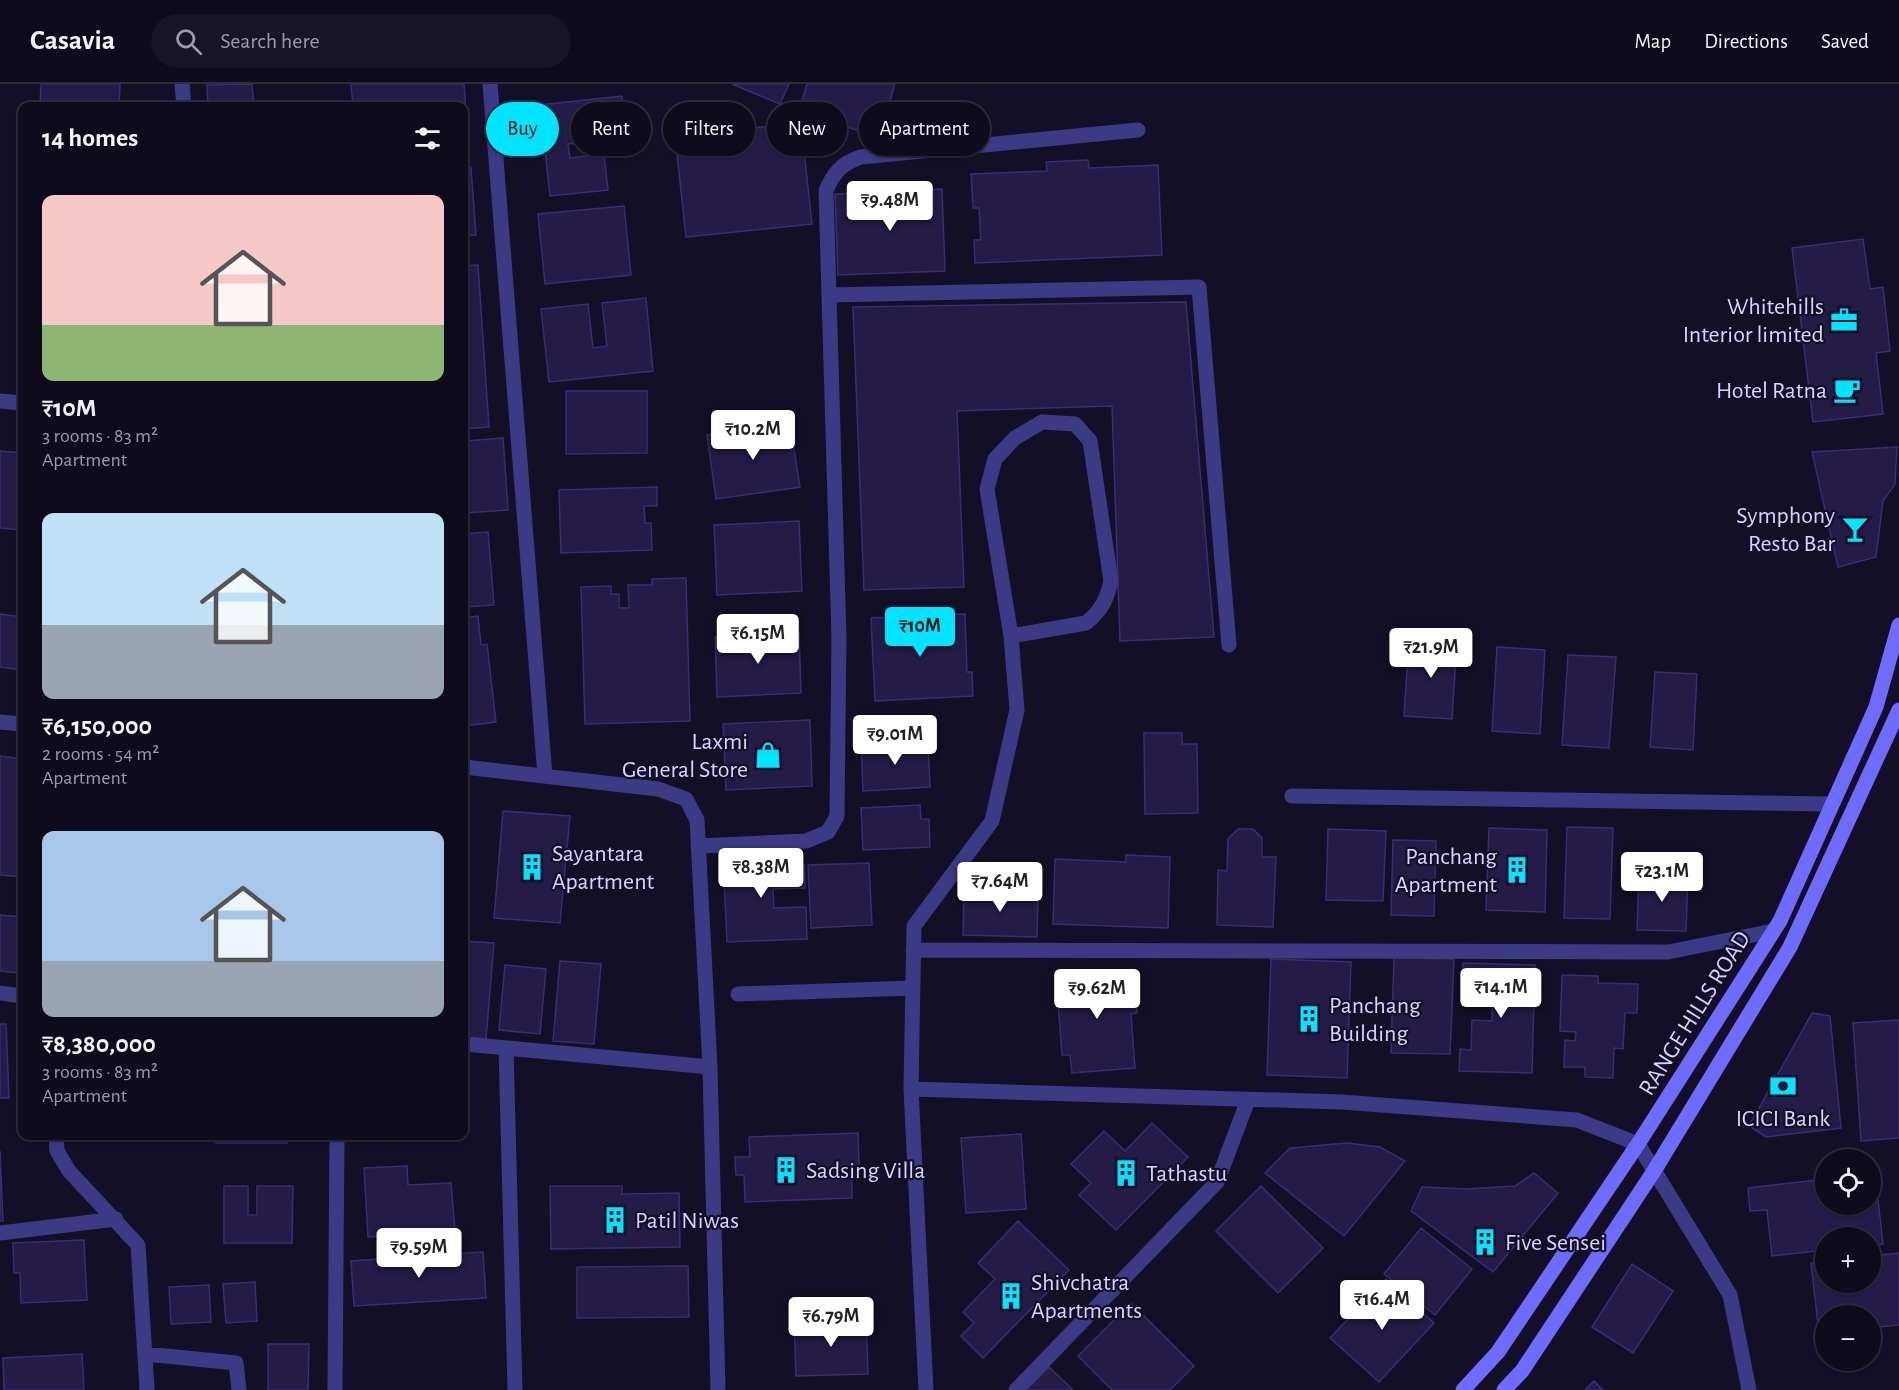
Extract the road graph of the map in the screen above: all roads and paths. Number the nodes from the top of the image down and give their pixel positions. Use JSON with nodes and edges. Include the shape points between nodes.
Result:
{"nodes":[{"id":1,"x":182,"y":84,"type":"edge"},
{"id":2,"x":490,"y":84,"type":"edge"},
{"id":3,"x":184,"y":102,"type":"edge"},
{"id":4,"x":1138,"y":130,"type":"dead end"},
{"id":5,"x":829,"y":295,"type":"junction"},
{"id":6,"x":0,"y":401,"type":"edge"},
{"id":7,"x":18,"y":403,"type":"edge"},
{"id":8,"x":1899,"y":625,"type":"edge"},
{"id":9,"x":1011,"y":636,"type":"junction"},
{"id":10,"x":1229,"y":645,"type":"dead end"},
{"id":11,"x":1899,"y":710,"type":"edge"},
{"id":12,"x":0,"y":722,"type":"edge"},
{"id":13,"x":18,"y":724,"type":"edge"},
{"id":14,"x":468,"y":767,"type":"edge"},
{"id":15,"x":545,"y":776,"type":"junction"},
{"id":16,"x":1292,"y":796,"type":"dead end"},
{"id":17,"x":1832,"y":804,"type":"junction"},
{"id":18,"x":698,"y":846,"type":"junction"},
{"id":19,"x":1773,"y":932,"type":"junction"},
{"id":20,"x":913,"y":950,"type":"junction"},
{"id":21,"x":912,"y":988,"type":"junction"},
{"id":22,"x":0,"y":993,"type":"edge"},
{"id":23,"x":738,"y":994,"type":"dead end"},
{"id":24,"x":18,"y":995,"type":"edge"},
{"id":25,"x":468,"y":1044,"type":"edge"},
{"id":26,"x":506,"y":1048,"type":"junction"},
{"id":27,"x":710,"y":1067,"type":"junction"},
{"id":28,"x":911,"y":1089,"type":"junction"},
{"id":29,"x":1248,"y":1100,"type":"junction"},
{"id":30,"x":56,"y":1140,"type":"edge"},
{"id":31,"x":337,"y":1140,"type":"edge"},
{"id":32,"x":1638,"y":1144,"type":"junction"},
{"id":33,"x":1653,"y":1171,"type":"junction"},
{"id":34,"x":116,"y":1219,"type":"junction"},
{"id":35,"x":0,"y":1233,"type":"edge"},
{"id":36,"x":146,"y":1354,"type":"junction"},
{"id":37,"x":147,"y":1390,"type":"edge"},
{"id":38,"x":239,"y":1390,"type":"edge"},
{"id":39,"x":335,"y":1390,"type":"edge"},
{"id":40,"x":515,"y":1390,"type":"edge"},
{"id":41,"x":718,"y":1390,"type":"edge"},
{"id":42,"x":926,"y":1390,"type":"edge"},
{"id":43,"x":1016,"y":1390,"type":"edge"},
{"id":44,"x":1463,"y":1390,"type":"edge"},
{"id":45,"x":1504,"y":1390,"type":"edge"},
{"id":46,"x":1749,"y":1390,"type":"edge"}],
"edges":[{"from":1,"to":3,"type":"street"},
{"from":2,"to":15,"type":"street"},
{"from":4,"to":5,"type":"street","via":[[848,161],[830,179],[826,191]]},
{"from":5,"to":10,"type":"street","via":[[1199,287]]},
{"from":5,"to":18,"type":"street","via":[[839,638],[837,816],[828,832],[806,842]]},
{"from":6,"to":7,"type":"street"},
{"from":8,"to":17,"type":"main road","name":"RANGE HILLS ROAD","via":[[1876,707]]},
{"from":9,"to":9,"type":"street","via":[[987,489],[996,459],[1015,438],[1042,422],[1075,424],[1090,441],[1111,581],[1108,595],[1086,622]]},
{"from":9,"to":20,"type":"street","via":[[1017,710],[992,821],[914,926]]},
{"from":11,"to":33,"type":"main road","via":[[1790,947]]},
{"from":12,"to":13,"type":"street"},
{"from":14,"to":15,"type":"street"},
{"from":15,"to":18,"type":"street","via":[[658,789],[686,799],[697,820]]},
{"from":16,"to":17,"type":"street"},
{"from":17,"to":19,"type":"main road","name":"RANGE HILLS ROAD"},
{"from":18,"to":27,"type":"street"},
{"from":19,"to":20,"type":"street","via":[[1668,952]]},
{"from":19,"to":32,"type":"main road","name":"RANGE HILLS ROAD"},
{"from":20,"to":21,"type":"street"},
{"from":21,"to":23,"type":"street"},
{"from":21,"to":28,"type":"street"},
{"from":22,"to":24,"type":"street"},
{"from":25,"to":26,"type":"street"},
{"from":26,"to":27,"type":"street"},
{"from":26,"to":40,"type":"street"},
{"from":27,"to":41,"type":"street"},
{"from":28,"to":29,"type":"street"},
{"from":28,"to":42,"type":"street"},
{"from":29,"to":32,"type":"street","via":[[1342,1102],[1577,1120]]},
{"from":29,"to":43,"type":"street","via":[[1217,1182]]},
{"from":30,"to":34,"type":"street","via":[[57,1151],[69,1171]]},
{"from":31,"to":39,"type":"street"},
{"from":32,"to":33,"type":"street"},
{"from":32,"to":44,"type":"main road","name":"RANGE HILLS ROAD","via":[[1498,1352]]},
{"from":33,"to":45,"type":"main road","via":[[1522,1371]]},
{"from":33,"to":46,"type":"street","via":[[1730,1295]]},
{"from":34,"to":35,"type":"street"},
{"from":34,"to":36,"type":"street","via":[[138,1245]]},
{"from":36,"to":37,"type":"street"},
{"from":36,"to":38,"type":"street","via":[[236,1363]]}]}
